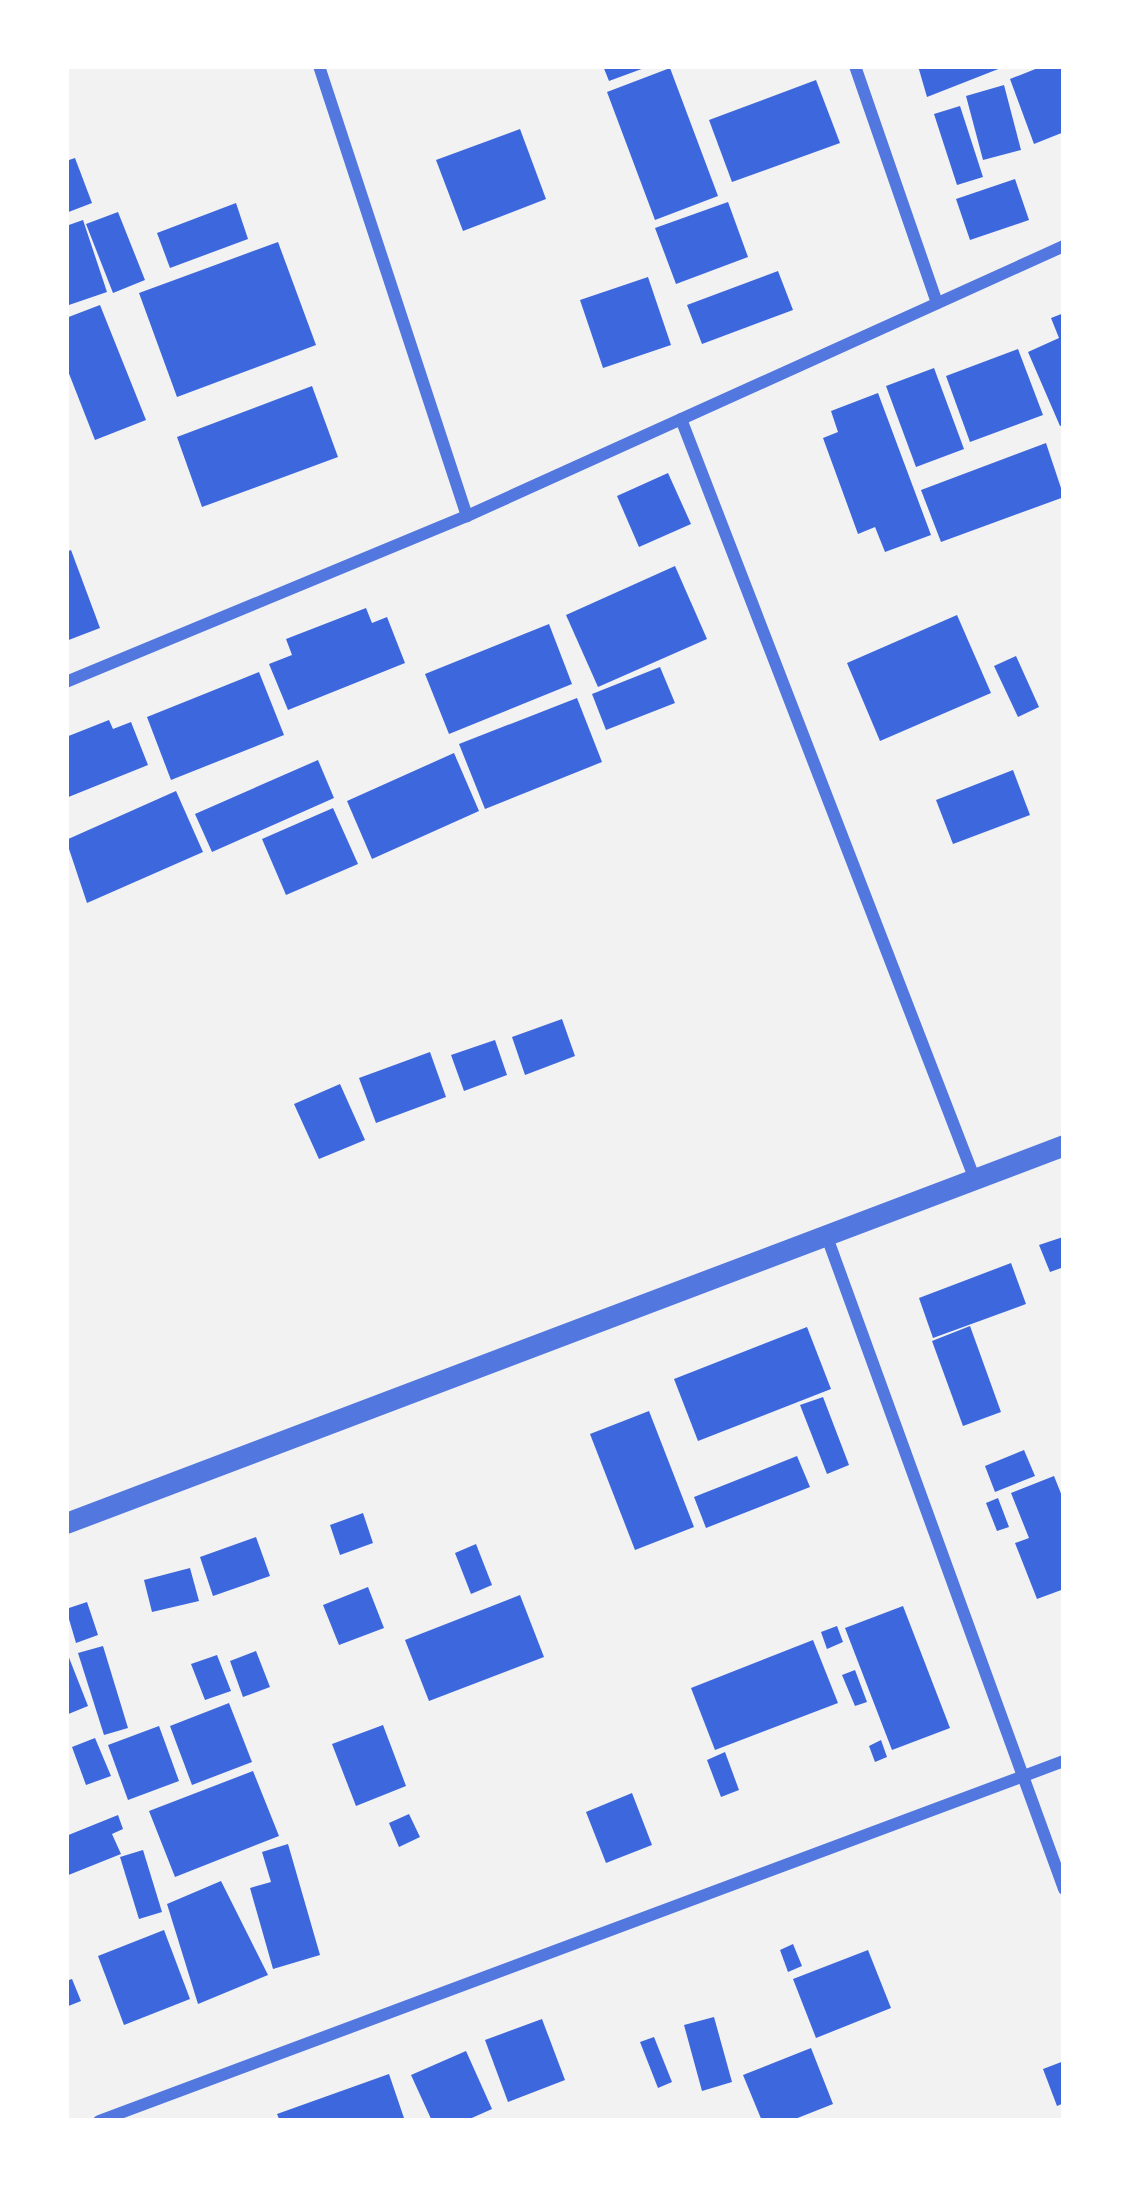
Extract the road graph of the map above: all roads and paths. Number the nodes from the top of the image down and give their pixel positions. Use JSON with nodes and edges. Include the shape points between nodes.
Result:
{"nodes":[{"id":1,"x":319,"y":66,"type":"edge"},
{"id":2,"x":855,"y":66,"type":"edge"},
{"id":3,"x":1064,"y":246,"type":"edge"},
{"id":4,"x":937,"y":303,"type":"junction"},
{"id":5,"x":681,"y":419,"type":"junction"},
{"id":6,"x":467,"y":516,"type":"junction"},
{"id":7,"x":66,"y":682,"type":"edge"},
{"id":8,"x":1064,"y":1145,"type":"edge"},
{"id":9,"x":974,"y":1177,"type":"junction"},
{"id":10,"x":827,"y":1238,"type":"junction"},
{"id":11,"x":66,"y":1522,"type":"edge"},
{"id":12,"x":1064,"y":1761,"type":"edge"},
{"id":13,"x":1023,"y":1777,"type":"junction"},
{"id":14,"x":1064,"y":1889,"type":"edge"},
{"id":15,"x":99,"y":2121,"type":"edge"}],
"edges":[{"from":1,"to":6,"type":"street"},
{"from":2,"to":4,"type":"street"},
{"from":3,"to":4,"type":"street"},
{"from":4,"to":5,"type":"street"},
{"from":5,"to":6,"type":"street"},
{"from":5,"to":9,"type":"street"},
{"from":6,"to":7,"type":"street"},
{"from":8,"to":9,"type":"street"},
{"from":9,"to":10,"type":"street"},
{"from":10,"to":11,"type":"street"},
{"from":10,"to":13,"type":"street"},
{"from":12,"to":13,"type":"street"},
{"from":13,"to":14,"type":"street"},
{"from":13,"to":15,"type":"street"}]}
